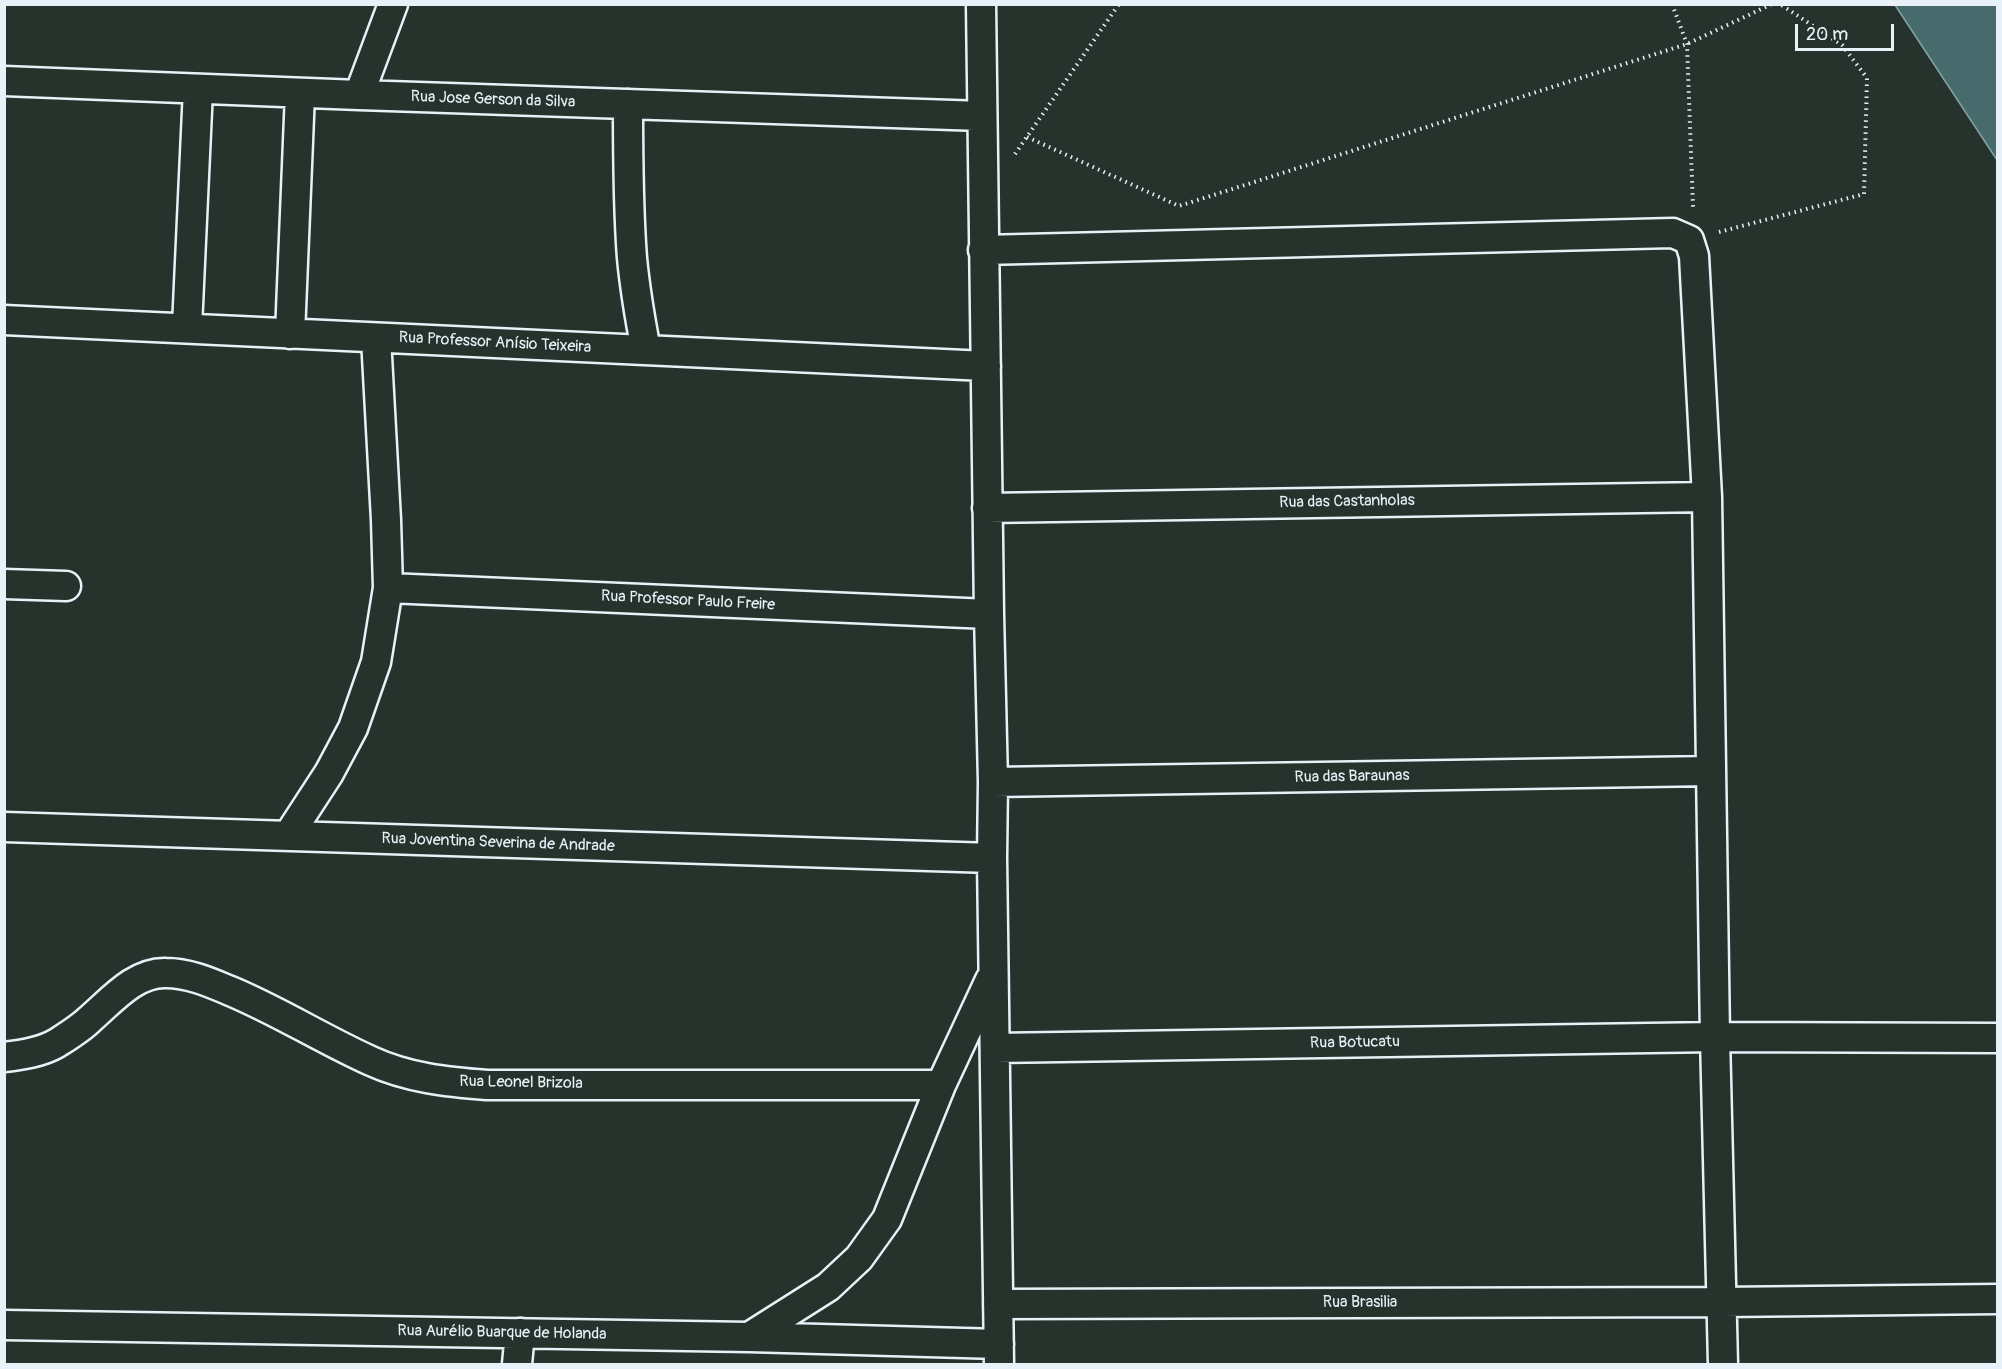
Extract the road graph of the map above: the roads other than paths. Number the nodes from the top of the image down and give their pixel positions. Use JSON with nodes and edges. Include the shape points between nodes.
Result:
{"nodes":[{"id":1,"x":393,"y":4,"type":"edge"},
{"id":2,"x":981,"y":4,"type":"edge"},
{"id":3,"x":4,"y":81,"type":"edge"},
{"id":4,"x":198,"y":89,"type":"junction"},
{"id":5,"x":300,"y":93,"type":"junction"},
{"id":6,"x":359,"y":95,"type":"junction"},
{"id":7,"x":628,"y":104,"type":"junction"},
{"id":8,"x":982,"y":116,"type":"junction"},
{"id":9,"x":983,"y":250,"type":"junction"},
{"id":10,"x":4,"y":320,"type":"edge"},
{"id":11,"x":187,"y":327,"type":"junction"},
{"id":12,"x":290,"y":334,"type":"junction"},
{"id":13,"x":376,"y":338,"type":"junction"},
{"id":14,"x":646,"y":350,"type":"junction"},
{"id":15,"x":986,"y":366,"type":"junction"},
{"id":16,"x":1707,"y":497,"type":"junction"},
{"id":17,"x":987,"y":508,"type":"junction"},
{"id":18,"x":4,"y":584,"type":"edge"},
{"id":19,"x":66,"y":586,"type":"dead end"},
{"id":20,"x":388,"y":588,"type":"junction"},
{"id":21,"x":989,"y":614,"type":"junction"},
{"id":22,"x":1711,"y":771,"type":"junction"},
{"id":23,"x":993,"y":782,"type":"junction"},
{"id":24,"x":4,"y":827,"type":"edge"},
{"id":25,"x":288,"y":836,"type":"junction"},
{"id":26,"x":992,"y":858,"type":"junction"},
{"id":27,"x":994,"y":973,"type":"junction"},
{"id":28,"x":1714,"y":1037,"type":"junction"},
{"id":29,"x":1998,"y":1038,"type":"edge"},
{"id":30,"x":995,"y":1048,"type":"junction"},
{"id":31,"x":4,"y":1057,"type":"edge"},
{"id":32,"x":941,"y":1085,"type":"junction"},
{"id":33,"x":1998,"y":1299,"type":"edge"},
{"id":34,"x":1722,"y":1302,"type":"junction"},
{"id":35,"x":998,"y":1304,"type":"junction"},
{"id":36,"x":4,"y":1325,"type":"edge"},
{"id":37,"x":520,"y":1333,"type":"junction"},
{"id":38,"x":749,"y":1337,"type":"junction"},
{"id":39,"x":999,"y":1354,"type":"edge"},
{"id":40,"x":517,"y":1365,"type":"edge"},
{"id":41,"x":1723,"y":1365,"type":"edge"}],
"edges":[{"from":1,"to":6,"type":"street"},
{"from":2,"to":8,"type":"street"},
{"from":3,"to":4,"type":"street","name":"Rua Jose Gerson da Silva"},
{"from":4,"to":5,"type":"street","name":"Rua Jose Gerson da Silva"},
{"from":4,"to":11,"type":"street"},
{"from":5,"to":6,"type":"street","name":"Rua Jose Gerson da Silva"},
{"from":5,"to":12,"type":"street"},
{"from":6,"to":7,"type":"street","name":"Rua Jose Gerson da Silva"},
{"from":7,"to":8,"type":"street","name":"Rua Jose Gerson da Silva"},
{"from":7,"to":14,"type":"street","via":[[632,259]]},
{"from":8,"to":9,"type":"street"},
{"from":9,"to":15,"type":"street"},
{"from":9,"to":16,"type":"street","via":[[1673,233],[1689,240],[1694,256]]},
{"from":10,"to":11,"type":"street","name":"Rua Professor Anísio Teixeira"},
{"from":11,"to":12,"type":"street","name":"Rua Professor Anísio Teixeira"},
{"from":12,"to":13,"type":"street","name":"Rua Professor Anísio Teixeira"},
{"from":13,"to":14,"type":"street","name":"Rua Professor Anísio Teixeira"},
{"from":13,"to":20,"type":"street"},
{"from":14,"to":15,"type":"street","name":"Rua Professor Anísio Teixeira"},
{"from":15,"to":17,"type":"street"},
{"from":16,"to":17,"type":"street","name":"Rua das Castanholas"},
{"from":16,"to":22,"type":"street"},
{"from":17,"to":21,"type":"street"},
{"from":18,"to":19,"type":"street"},
{"from":20,"to":21,"type":"street","name":"Rua Professor Paulo Freire"},
{"from":20,"to":25,"type":"street","via":[[376,662],[353,728]]},
{"from":21,"to":23,"type":"street"},
{"from":22,"to":23,"type":"street","name":"Rua das Baraunas"},
{"from":22,"to":28,"type":"street"},
{"from":23,"to":26,"type":"street"},
{"from":24,"to":25,"type":"street","name":"Rua Joventina Severina de Andrade"},
{"from":25,"to":26,"type":"street","name":"Rua Joventina Severina de Andrade"},
{"from":26,"to":27,"type":"street"},
{"from":27,"to":30,"type":"street"},
{"from":27,"to":32,"type":"street"},
{"from":28,"to":29,"type":"street","name":"Rua Botucatu"},
{"from":28,"to":30,"type":"street","name":"Rua Botucatu"},
{"from":28,"to":34,"type":"street"},
{"from":30,"to":35,"type":"street"},
{"from":31,"to":32,"type":"street","name":"Rua Leonel Brizola","via":[[56,1044],[119,992],[142,977],[166,972],[201,979],[259,1002],[372,1061],[441,1081],[487,1085]]},
{"from":32,"to":38,"type":"street","via":[[887,1219],[859,1258],[828,1287]]},
{"from":33,"to":34,"type":"street","name":"Rua Brasilia"},
{"from":34,"to":35,"type":"street","name":"Rua Brasilia"},
{"from":34,"to":41,"type":"street"},
{"from":35,"to":39,"type":"street"},
{"from":36,"to":37,"type":"street","name":"Rua Aurélio Buarque de Holanda"},
{"from":37,"to":38,"type":"street","name":"Rua Aurélio Buarque de Holanda"},
{"from":37,"to":40,"type":"street"},
{"from":38,"to":39,"type":"street","name":"Rua Aurélio Buarque de Holanda"}]}
